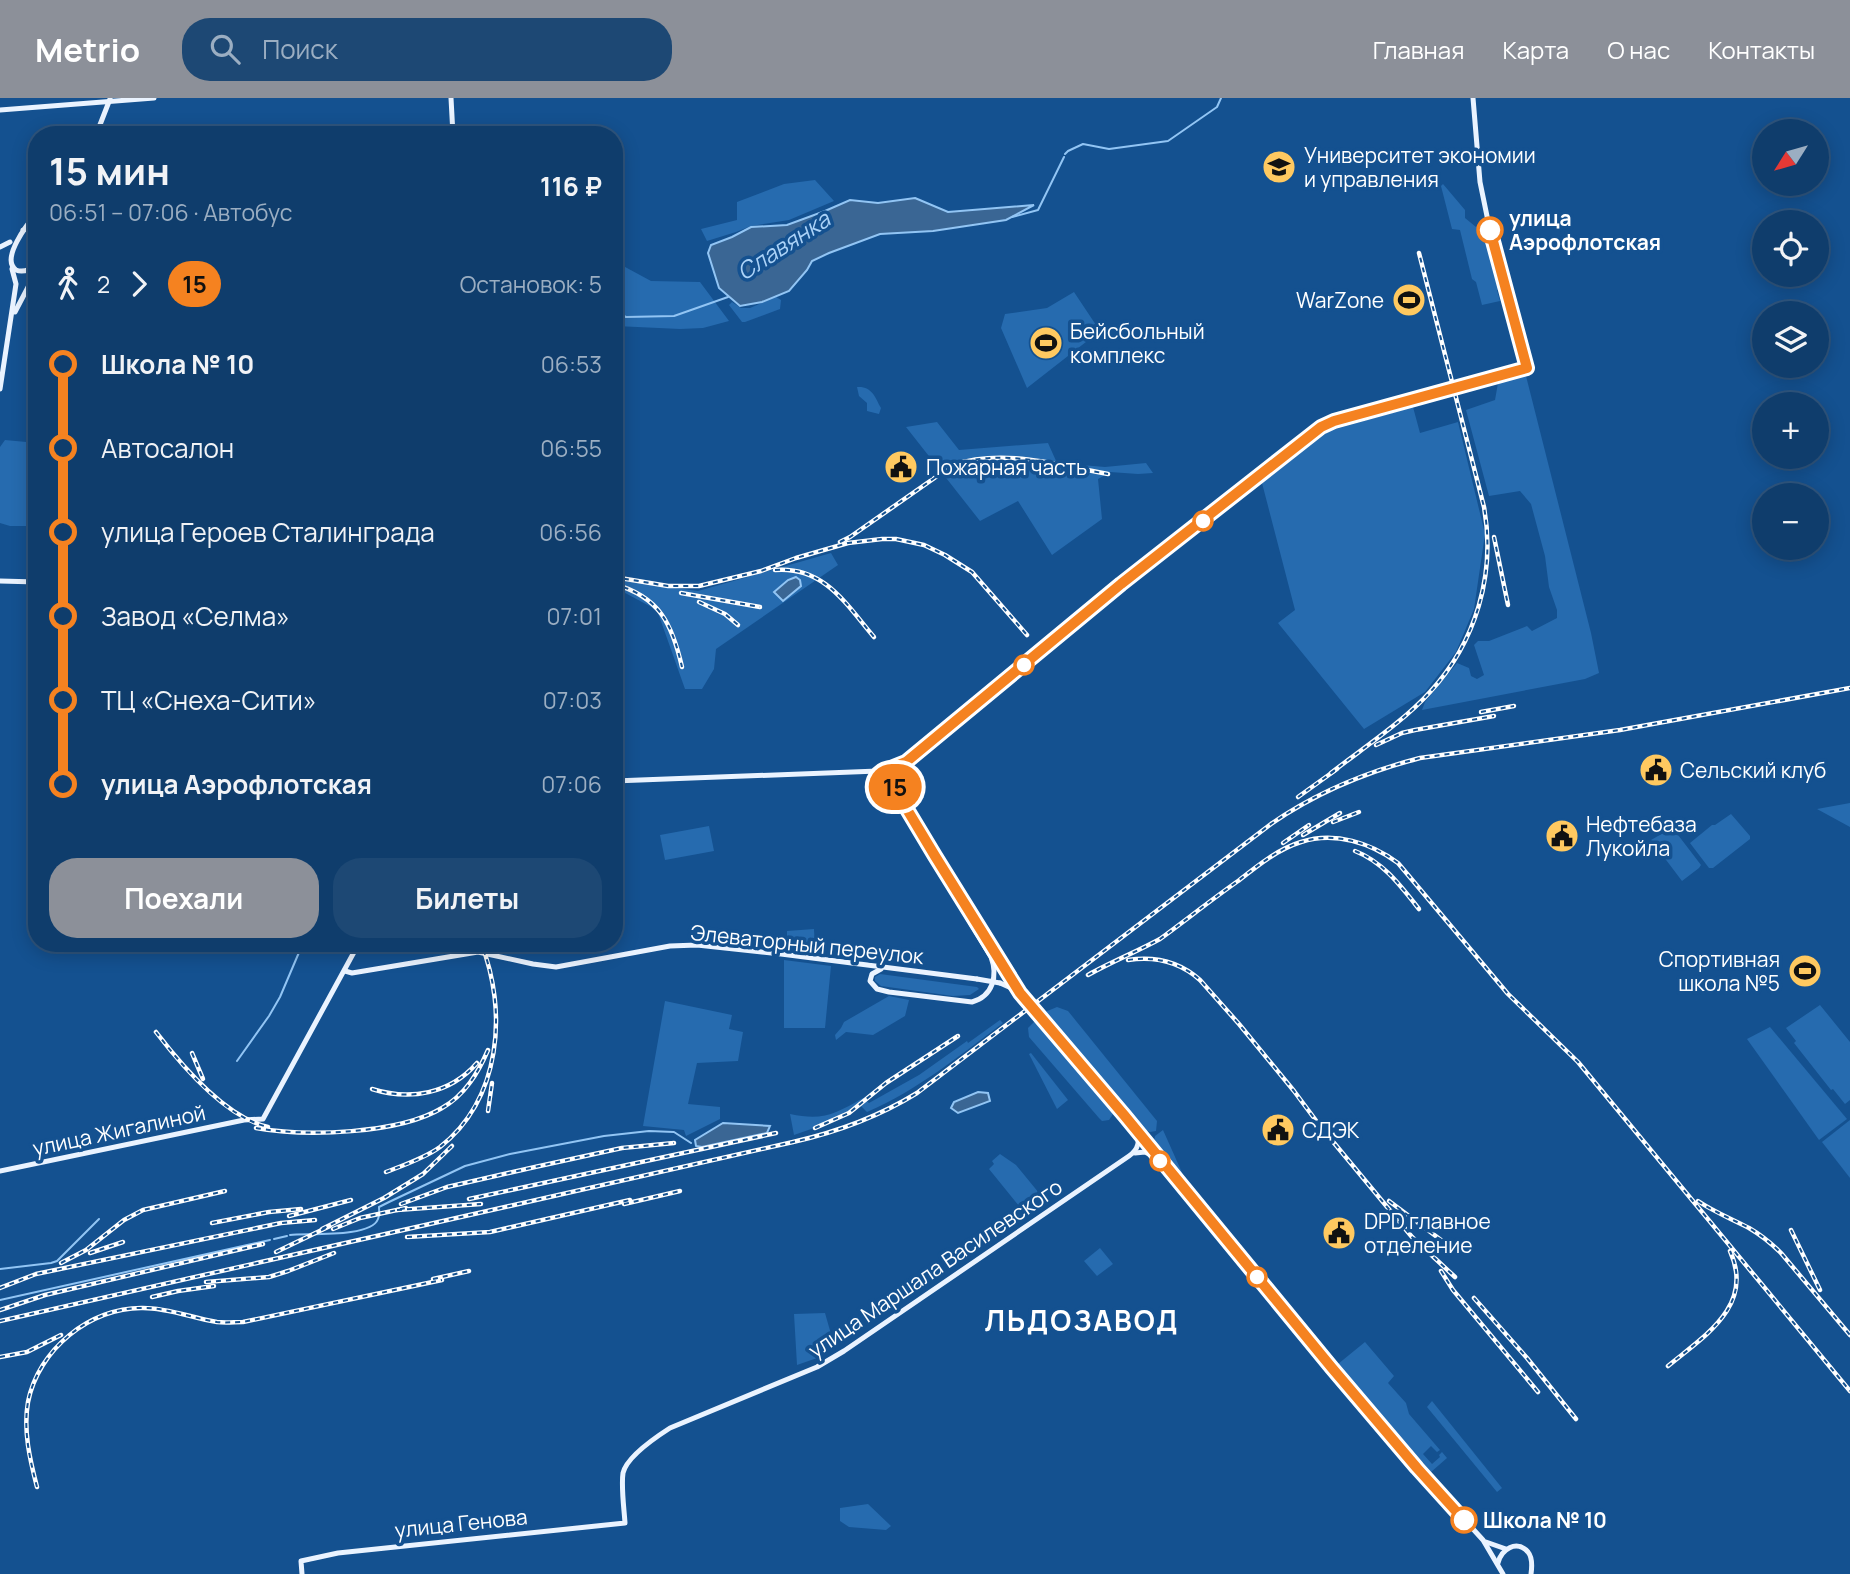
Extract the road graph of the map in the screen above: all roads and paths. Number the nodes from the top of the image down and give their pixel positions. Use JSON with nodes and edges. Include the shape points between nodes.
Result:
{"nodes":[{"id":1,"x":154,"y":98,"type":"edge"},
{"id":2,"x":451,"y":98,"type":"edge"},
{"id":3,"x":1473,"y":98,"type":"edge"},
{"id":4,"x":110,"y":99,"type":"edge"},
{"id":5,"x":1,"y":110,"type":"edge"},
{"id":6,"x":100,"y":126,"type":"edge"},
{"id":7,"x":453,"y":126,"type":"edge"},
{"id":8,"x":28,"y":223,"type":"edge"},
{"id":9,"x":28,"y":228,"type":"edge"},
{"id":10,"x":20,"y":232,"type":"junction"},
{"id":11,"x":10,"y":242,"type":"junction"},
{"id":12,"x":0,"y":247,"type":"edge"},
{"id":13,"x":12,"y":269,"type":"junction"},
{"id":14,"x":28,"y":271,"type":"edge"},
{"id":15,"x":28,"y":286,"type":"edge"},
{"id":16,"x":12,"y":318,"type":"junction"},
{"id":17,"x":0,"y":389,"type":"edge"},
{"id":18,"x":0,"y":580,"type":"edge"},
{"id":19,"x":28,"y":582,"type":"edge"},
{"id":20,"x":886,"y":770,"type":"junction"},
{"id":21,"x":623,"y":781,"type":"edge"},
{"id":22,"x":935,"y":856,"type":"junction"},
{"id":23,"x":354,"y":952,"type":"edge"},
{"id":24,"x":885,"y":968,"type":"junction"},
{"id":25,"x":345,"y":971,"type":"junction"},
{"id":26,"x":1020,"y":993,"type":"junction"},
{"id":27,"x":1136,"y":1129,"type":"junction"},
{"id":28,"x":1129,"y":1156,"type":"junction"},
{"id":29,"x":1161,"y":1161,"type":"junction"},
{"id":30,"x":0,"y":1171,"type":"edge"},
{"id":31,"x":625,"y":1523,"type":"joint"},
{"id":32,"x":1483,"y":1540,"type":"junction"},
{"id":33,"x":1506,"y":1549,"type":"junction"},
{"id":34,"x":1498,"y":1563,"type":"junction"},
{"id":35,"x":1530,"y":1573,"type":"edge"},
{"id":36,"x":302,"y":1574,"type":"edge"},
{"id":37,"x":1503,"y":1574,"type":"edge"}],
"edges":[{"from":1,"to":4,"type":"main road"},
{"from":2,"to":7,"type":"main road"},
{"from":3,"to":20,"type":"main road","via":[[1480,182],[1527,368],[1321,427],[906,762]]},
{"from":4,"to":5,"type":"main road"},
{"from":4,"to":6,"type":"main road"},
{"from":8,"to":10,"type":"main road"},
{"from":9,"to":10,"type":"main road"},
{"from":10,"to":11,"type":"main road"},
{"from":11,"to":12,"type":"main road"},
{"from":11,"to":13,"type":"main road","via":[[6,257]]},
{"from":13,"to":14,"type":"main road"},
{"from":13,"to":16,"type":"main road","via":[[16,284]]},
{"from":15,"to":16,"type":"main road"},
{"from":16,"to":17,"type":"main road"},
{"from":18,"to":19,"type":"main road"},
{"from":20,"to":21,"type":"main road"},
{"from":20,"to":22,"type":"main road"},
{"from":22,"to":24,"type":"main road","via":[[991,957],[991,989],[972,1002],[877,989],[870,977]]},
{"from":22,"to":26,"type":"main road"},
{"from":23,"to":25,"type":"main road"},
{"from":24,"to":25,"type":"main road","name":"Элеваторный переулок","via":[[679,945],[556,967],[478,952]]},
{"from":24,"to":26,"type":"main road","name":"Элеваторный переулок","bridge":true,"via":[[978,979]]},
{"from":25,"to":30,"type":"main road","name":"улица Жигалиной","via":[[261,1120]]},
{"from":26,"to":27,"type":"main road","bridge":true},
{"from":27,"to":28,"type":"main road","via":[[1137,1148]]},
{"from":27,"to":29,"type":"main road"},
{"from":28,"to":29,"type":"main road","via":[[1145,1152]]},
{"from":28,"to":31,"type":"main road","name":"улица Маршала Василевского","via":[[831,1359],[670,1428],[626,1466]]},
{"from":29,"to":32,"type":"main road","via":[[1394,1441]]},
{"from":31,"to":36,"type":"main road","name":"улица Генова","via":[[338,1553],[301,1561]]},
{"from":32,"to":33,"type":"main road"},
{"from":32,"to":34,"type":"main road"},
{"from":33,"to":34,"type":"main road"},
{"from":33,"to":35,"type":"main road","via":[[1528,1552]]},
{"from":34,"to":37,"type":"main road"}]}
